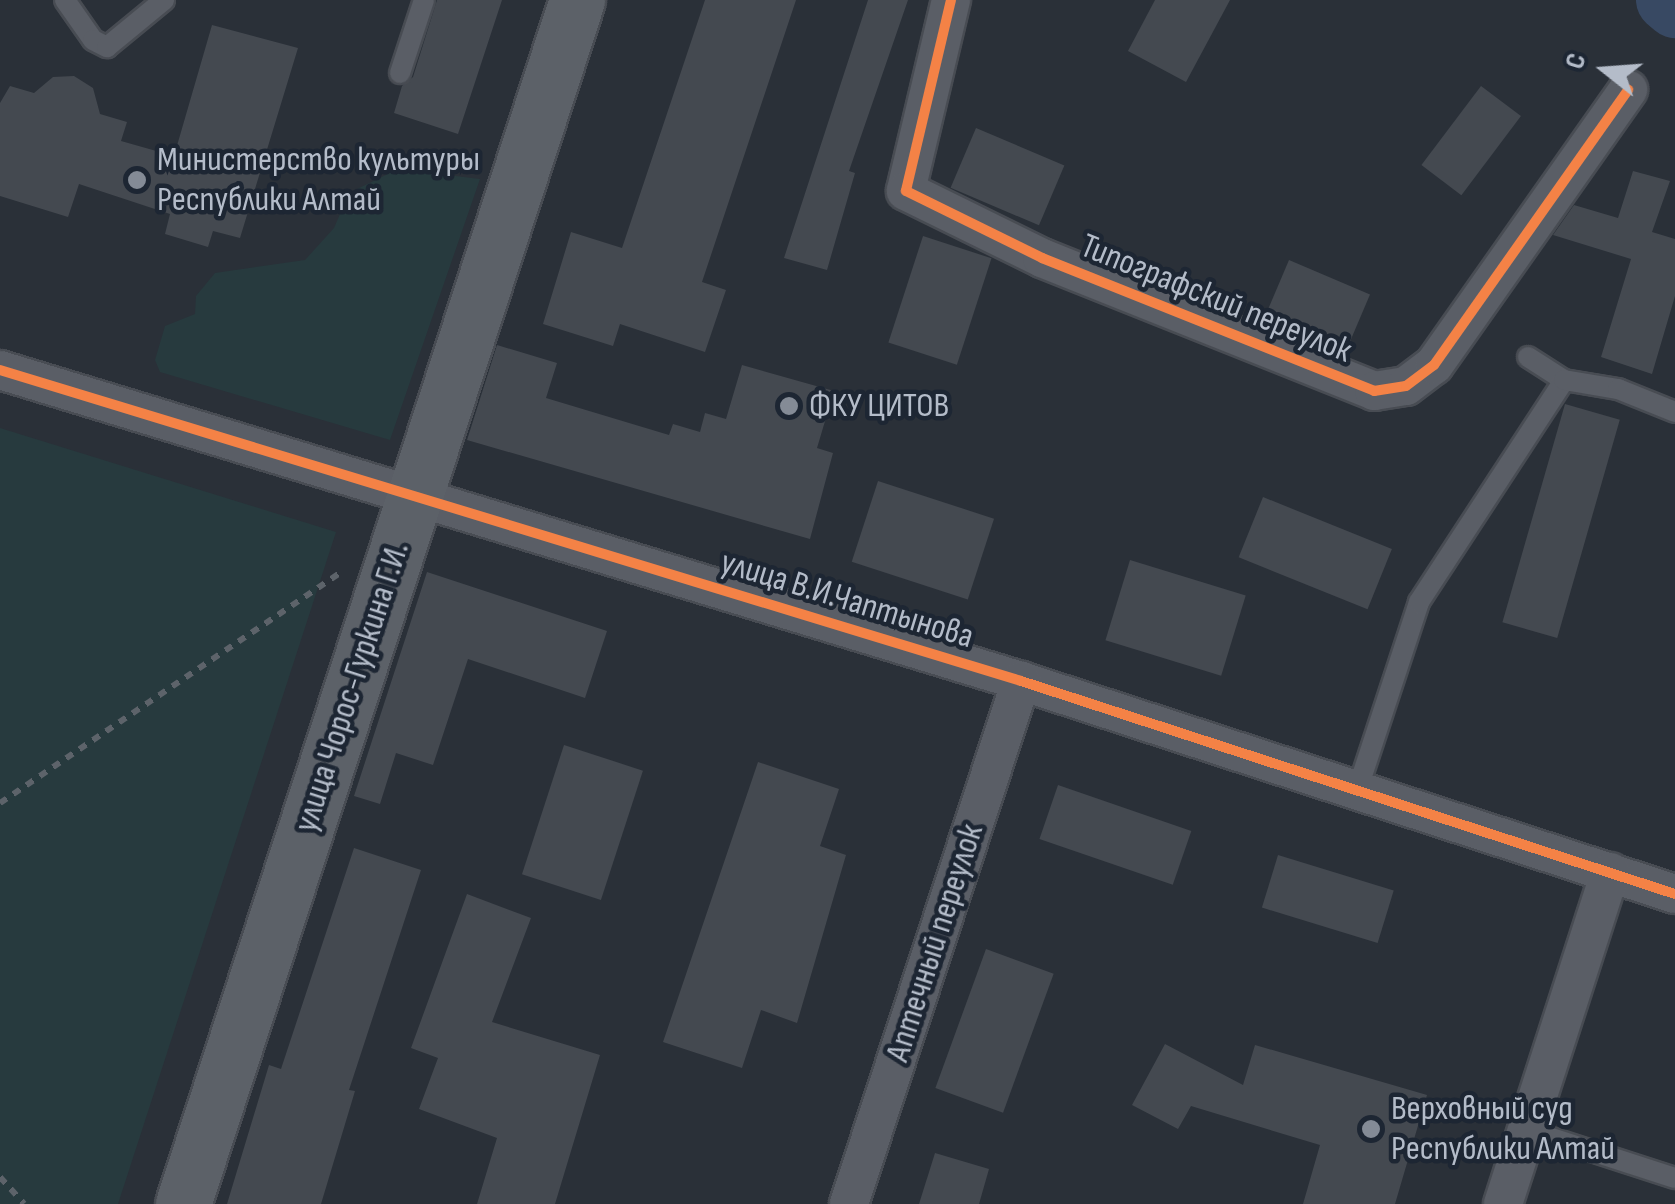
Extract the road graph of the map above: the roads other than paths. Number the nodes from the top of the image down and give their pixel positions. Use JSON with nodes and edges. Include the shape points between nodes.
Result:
{"nodes":[{"id":1,"x":65,"y":0,"type":"edge"},
{"id":2,"x":164,"y":0,"type":"edge"},
{"id":3,"x":424,"y":0,"type":"edge"},
{"id":4,"x":577,"y":0,"type":"edge"},
{"id":5,"x":951,"y":0,"type":"edge"},
{"id":6,"x":400,"y":72,"type":"dead end"},
{"id":7,"x":1628,"y":90,"type":"dead end"},
{"id":8,"x":1528,"y":357,"type":"dead end"},
{"id":9,"x":0,"y":370,"type":"edge"},
{"id":10,"x":1564,"y":380,"type":"junction"},
{"id":11,"x":1675,"y":412,"type":"edge"},
{"id":12,"x":414,"y":496,"type":"junction"},
{"id":13,"x":1022,"y":681,"type":"junction"},
{"id":14,"x":1357,"y":792,"type":"junction"},
{"id":15,"x":1610,"y":872,"type":"junction"},
{"id":16,"x":1675,"y":894,"type":"edge"},
{"id":17,"x":1527,"y":1130,"type":"junction"},
{"id":18,"x":1675,"y":1178,"type":"edge"},
{"id":19,"x":183,"y":1204,"type":"edge"},
{"id":20,"x":849,"y":1204,"type":"edge"},
{"id":21,"x":1503,"y":1204,"type":"edge"}],
"edges":[{"from":1,"to":2,"type":"lane","via":[[93,40],[106,47]]},
{"from":3,"to":6,"type":"lane"},
{"from":4,"to":12,"type":"main road","name":"улица Чорос-Гуркина Г.И."},
{"from":5,"to":7,"type":"street","name":"Типографский переулок","via":[[906,191],[1042,258],[1374,391],[1406,386],[1434,365]]},
{"from":8,"to":10,"type":"lane"},
{"from":9,"to":12,"type":"street","name":"улица В.И.Чаптынова"},
{"from":10,"to":11,"type":"lane","via":[[1618,389]]},
{"from":10,"to":14,"type":"lane","via":[[1419,602]]},
{"from":12,"to":13,"type":"street","name":"улица В.И.Чаптынова"},
{"from":12,"to":19,"type":"main road","name":"улица Чорос-Гуркина Г.И."},
{"from":13,"to":14,"type":"street","name":"улица В.И.Чаптынова"},
{"from":13,"to":20,"type":"street","name":"Аптечный переулок"},
{"from":14,"to":15,"type":"street","name":"улица В.И.Чаптынова"},
{"from":15,"to":16,"type":"street","name":"улица В.И.Чаптынова"},
{"from":15,"to":17,"type":"street"},
{"from":17,"to":18,"type":"lane"},
{"from":17,"to":21,"type":"street"}]}
